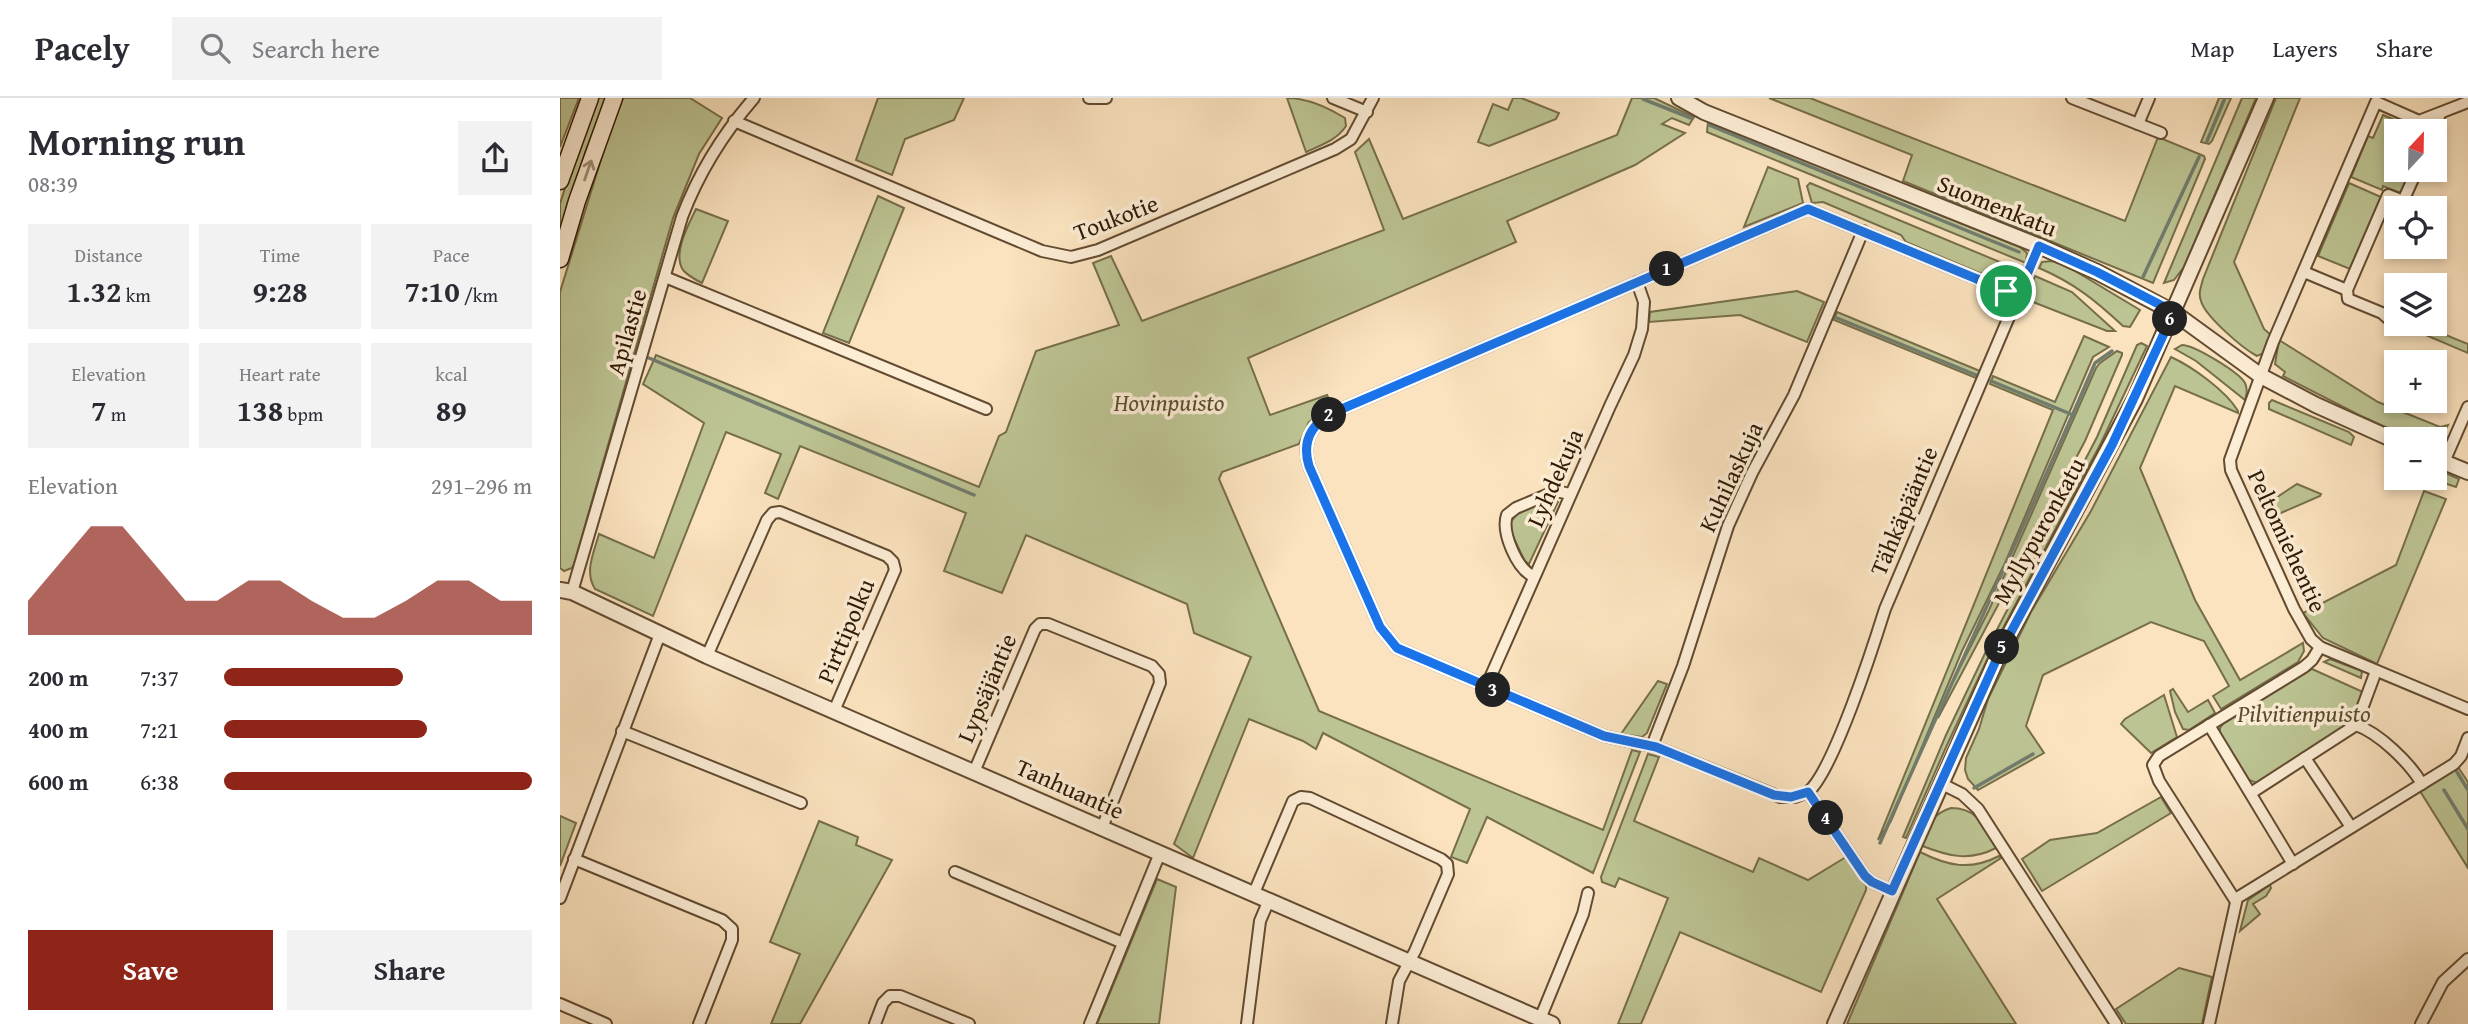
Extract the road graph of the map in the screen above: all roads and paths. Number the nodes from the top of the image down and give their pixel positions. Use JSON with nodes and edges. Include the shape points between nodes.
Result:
{"nodes":[{"id":1,"x":590,"y":98,"type":"edge"},
{"id":2,"x":614,"y":98,"type":"edge"},
{"id":3,"x":754,"y":98,"type":"edge"},
{"id":4,"x":1089,"y":98,"type":"edge"},
{"id":5,"x":1106,"y":98,"type":"edge"},
{"id":6,"x":1333,"y":98,"type":"edge"},
{"id":7,"x":1373,"y":98,"type":"edge"},
{"id":8,"x":1679,"y":98,"type":"edge"},
{"id":9,"x":2072,"y":98,"type":"edge"},
{"id":10,"x":2149,"y":98,"type":"edge"},
{"id":11,"x":2266,"y":98,"type":"edge"},
{"id":12,"x":2468,"y":102,"type":"edge"},
{"id":13,"x":1367,"y":112,"type":"junction"},
{"id":14,"x":2440,"y":114,"type":"junction"},
{"id":15,"x":2438,"y":119,"type":"edge"},
{"id":16,"x":734,"y":121,"type":"junction"},
{"id":17,"x":2138,"y":124,"type":"junction"},
{"id":18,"x":2161,"y":133,"type":"dead end"},
{"id":19,"x":560,"y":181,"type":"edge"},
{"id":20,"x":2412,"y":182,"type":"edge"},
{"id":21,"x":1863,"y":231,"type":"junction"},
{"id":22,"x":2039,"y":246,"type":"junction"},
{"id":23,"x":560,"y":259,"type":"edge"},
{"id":24,"x":2304,"y":272,"type":"junction"},
{"id":25,"x":665,"y":276,"type":"junction"},
{"id":26,"x":1637,"y":282,"type":"junction"},
{"id":27,"x":2347,"y":290,"type":"junction"},
{"id":28,"x":2018,"y":296,"type":"junction"},
{"id":29,"x":2174,"y":312,"type":"junction"},
{"id":30,"x":2384,"y":315,"type":"edge"},
{"id":31,"x":2260,"y":376,"type":"junction"},
{"id":32,"x":2468,"y":407,"type":"edge"},
{"id":33,"x":986,"y":409,"type":"dead end"},
{"id":34,"x":2384,"y":436,"type":"edge"},
{"id":35,"x":2447,"y":445,"type":"edge"},
{"id":36,"x":2447,"y":463,"type":"edge"},
{"id":37,"x":2468,"y":472,"type":"edge"},
{"id":38,"x":1570,"y":494,"type":"junction"},
{"id":39,"x":1533,"y":576,"type":"junction"},
{"id":40,"x":560,"y":579,"type":"edge"},
{"id":41,"x":566,"y":591,"type":"edge"},
{"id":42,"x":660,"y":634,"type":"junction"},
{"id":43,"x":2320,"y":647,"type":"junction"},
{"id":44,"x":707,"y":656,"type":"junction"},
{"id":45,"x":2376,"y":671,"type":"junction"},
{"id":46,"x":1486,"y":687,"type":"junction"},
{"id":47,"x":2468,"y":709,"type":"edge"},
{"id":48,"x":834,"y":711,"type":"junction"},
{"id":49,"x":2209,"y":725,"type":"junction"},
{"id":50,"x":2356,"y":725,"type":"junction"},
{"id":51,"x":622,"y":731,"type":"junction"},
{"id":52,"x":2468,"y":738,"type":"edge"},
{"id":53,"x":1652,"y":746,"type":"junction"},
{"id":54,"x":2305,"y":758,"type":"junction"},
{"id":55,"x":974,"y":772,"type":"junction"},
{"id":56,"x":1940,"y":783,"type":"junction"},
{"id":57,"x":2422,"y":784,"type":"junction"},
{"id":58,"x":1808,"y":792,"type":"junction"},
{"id":59,"x":2251,"y":793,"type":"junction"},
{"id":60,"x":802,"y":803,"type":"dead end"},
{"id":61,"x":2351,"y":827,"type":"junction"},
{"id":62,"x":1102,"y":828,"type":"junction"},
{"id":63,"x":1160,"y":853,"type":"junction"},
{"id":64,"x":574,"y":859,"type":"junction"},
{"id":65,"x":2293,"y":864,"type":"junction"},
{"id":66,"x":956,"y":872,"type":"dead end"},
{"id":67,"x":1892,"y":891,"type":"junction"},
{"id":68,"x":1588,"y":893,"type":"dead end"},
{"id":69,"x":1254,"y":894,"type":"junction"},
{"id":70,"x":560,"y":898,"type":"edge"},
{"id":71,"x":1269,"y":900,"type":"junction"},
{"id":72,"x":2235,"y":900,"type":"junction"},
{"id":73,"x":1123,"y":943,"type":"junction"},
{"id":74,"x":2468,"y":959,"type":"edge"},
{"id":75,"x":1409,"y":961,"type":"junction"},
{"id":76,"x":560,"y":1004,"type":"edge"},
{"id":77,"x":1546,"y":1021,"type":"edge"},
{"id":78,"x":606,"y":1024,"type":"edge"},
{"id":79,"x":699,"y":1024,"type":"edge"},
{"id":80,"x":875,"y":1024,"type":"edge"},
{"id":81,"x":969,"y":1024,"type":"edge"},
{"id":82,"x":1090,"y":1024,"type":"edge"},
{"id":83,"x":1247,"y":1024,"type":"edge"},
{"id":84,"x":1392,"y":1024,"type":"edge"},
{"id":85,"x":1835,"y":1024,"type":"edge"},
{"id":86,"x":2116,"y":1024,"type":"edge"},
{"id":87,"x":2209,"y":1024,"type":"edge"},
{"id":88,"x":2421,"y":1024,"type":"edge"}],
"edges":[{"from":1,"to":19,"type":"main road"},
{"from":23,"to":2,"type":"main road","one_way":true},
{"from":3,"to":16,"type":"street","name":"Apilastie"},
{"from":4,"to":5,"type":"street"},
{"from":6,"to":13,"type":"street"},
{"from":7,"to":13,"type":"street","name":"Toukotie"},
{"from":8,"to":22,"type":"street","name":"Suomenkatu"},
{"from":9,"to":17,"type":"street"},
{"from":10,"to":17,"type":"street"},
{"from":11,"to":29,"type":"street","name":"Myllypuronkatu"},
{"from":12,"to":14,"type":"street"},
{"from":13,"to":16,"type":"street","name":"Toukotie","via":[[1351,138],[1311,161],[1098,250],[1071,257],[1030,246]]},
{"from":14,"to":15,"type":"street"},
{"from":14,"to":24,"type":"street","name":"Peltomiehentie","via":[[2419,121],[2376,102]]},
{"from":16,"to":25,"type":"street","name":"Apilastie","via":[[691,193]]},
{"from":17,"to":18,"type":"street"},
{"from":20,"to":27,"type":"street","via":[[2403,201],[2388,195]]},
{"from":21,"to":26,"type":"street","via":[[1808,209]]},
{"from":21,"to":28,"type":"street"},
{"from":21,"to":53,"type":"street","name":"Kuhilaskuja","via":[[1794,395],[1728,526]]},
{"from":22,"to":28,"type":"street","name":"Tähkäpääntie"},
{"from":22,"to":29,"type":"street","name":"Suomenkatu"},
{"from":24,"to":27,"type":"street"},
{"from":24,"to":31,"type":"street","name":"Peltomiehentie"},
{"from":25,"to":33,"type":"street"},
{"from":25,"to":41,"type":"street","name":"Apilastie"},
{"from":26,"to":38,"type":"street","name":"Lyhdekuja","via":[[1644,302],[1637,348]]},
{"from":26,"to":46,"type":"street","via":[[1330,414],[1307,440],[1309,466],[1383,634],[1401,651]]},
{"from":27,"to":30,"type":"street","via":[[2348,299]]},
{"from":28,"to":58,"type":"street","name":"Tähkäpääntie","via":[[1885,609],[1833,750]]},
{"from":29,"to":31,"type":"street","name":"Suomenkatu"},
{"from":29,"to":56,"type":"street","name":"Myllypuronkatu","via":[[2118,433],[2011,629]]},
{"from":31,"to":34,"type":"street","name":"Suomenkatu"},
{"from":31,"to":43,"type":"street","name":"Peltomiehentie","via":[[2230,454],[2230,466],[2304,629]]},
{"from":32,"to":35,"type":"street"},
{"from":36,"to":37,"type":"street"},
{"from":38,"to":39,"type":"street","name":"Lyhdekuja"},
{"from":38,"to":39,"type":"street","via":[[1556,491],[1507,515],[1506,535],[1524,571]]},
{"from":39,"to":46,"type":"street","name":"Lyhdekuja"},
{"from":40,"to":41,"type":"street","name":"Tanhuantie"},
{"from":41,"to":42,"type":"street","name":"Tanhuantie"},
{"from":42,"to":44,"type":"street","name":"Tanhuantie"},
{"from":42,"to":51,"type":"street"},
{"from":43,"to":45,"type":"street","name":"Peltomiehentie"},
{"from":43,"to":49,"type":"street","via":[[2304,667]]},
{"from":44,"to":48,"type":"street","name":"Tanhuantie"},
{"from":44,"to":48,"type":"street","name":"Pirttipolku","via":[[773,513],[887,556],[895,570]]},
{"from":45,"to":47,"type":"street","name":"Peltomiehentie"},
{"from":45,"to":50,"type":"street"},
{"from":46,"to":53,"type":"street","via":[[1604,736]]},
{"from":48,"to":55,"type":"street","name":"Tanhuantie"},
{"from":49,"to":59,"type":"street"},
{"from":49,"to":72,"type":"street","via":[[2159,756],[2154,770]]},
{"from":50,"to":54,"type":"street"},
{"from":50,"to":57,"type":"street","via":[[2380,738]]},
{"from":51,"to":60,"type":"street"},
{"from":51,"to":64,"type":"street"},
{"from":52,"to":57,"type":"street","via":[[2456,762]]},
{"from":53,"to":58,"type":"street","via":[[1774,795]]},
{"from":54,"to":59,"type":"street"},
{"from":54,"to":61,"type":"street"},
{"from":55,"to":62,"type":"street","name":"Tanhuantie"},
{"from":55,"to":62,"type":"street","name":"Lypsäjäntie","via":[[1040,624],[1152,666],[1160,683]]},
{"from":56,"to":67,"type":"street","name":"Myllypuronkatu"},
{"from":56,"to":86,"type":"street","via":[[1978,809]]},
{"from":57,"to":61,"type":"street"},
{"from":58,"to":67,"type":"street","via":[[1865,876]]},
{"from":59,"to":65,"type":"street"},
{"from":61,"to":65,"type":"street"},
{"from":62,"to":63,"type":"street","name":"Tanhuantie"},
{"from":63,"to":69,"type":"street","name":"Tanhuantie"},
{"from":63,"to":73,"type":"street"},
{"from":64,"to":70,"type":"street"},
{"from":64,"to":79,"type":"street","via":[[722,920],[732,929],[732,940]]},
{"from":65,"to":72,"type":"street"},
{"from":66,"to":73,"type":"street"},
{"from":67,"to":85,"type":"street","name":"Myllypuronkatu"},
{"from":68,"to":77,"type":"street"},
{"from":69,"to":71,"type":"street","name":"Tanhuantie"},
{"from":69,"to":75,"type":"street","via":[[1293,801],[1310,798],[1447,864],[1448,874]]},
{"from":71,"to":75,"type":"street","name":"Tanhuantie"},
{"from":71,"to":83,"type":"street","via":[[1260,921]]},
{"from":72,"to":87,"type":"street"},
{"from":73,"to":82,"type":"street"},
{"from":74,"to":88,"type":"street","via":[[2443,982]]},
{"from":75,"to":77,"type":"street","name":"Tanhuantie"},
{"from":75,"to":84,"type":"street","via":[[1399,981]]},
{"from":76,"to":78,"type":"street"},
{"from":80,"to":81,"type":"street","via":[[890,996]]}]}
